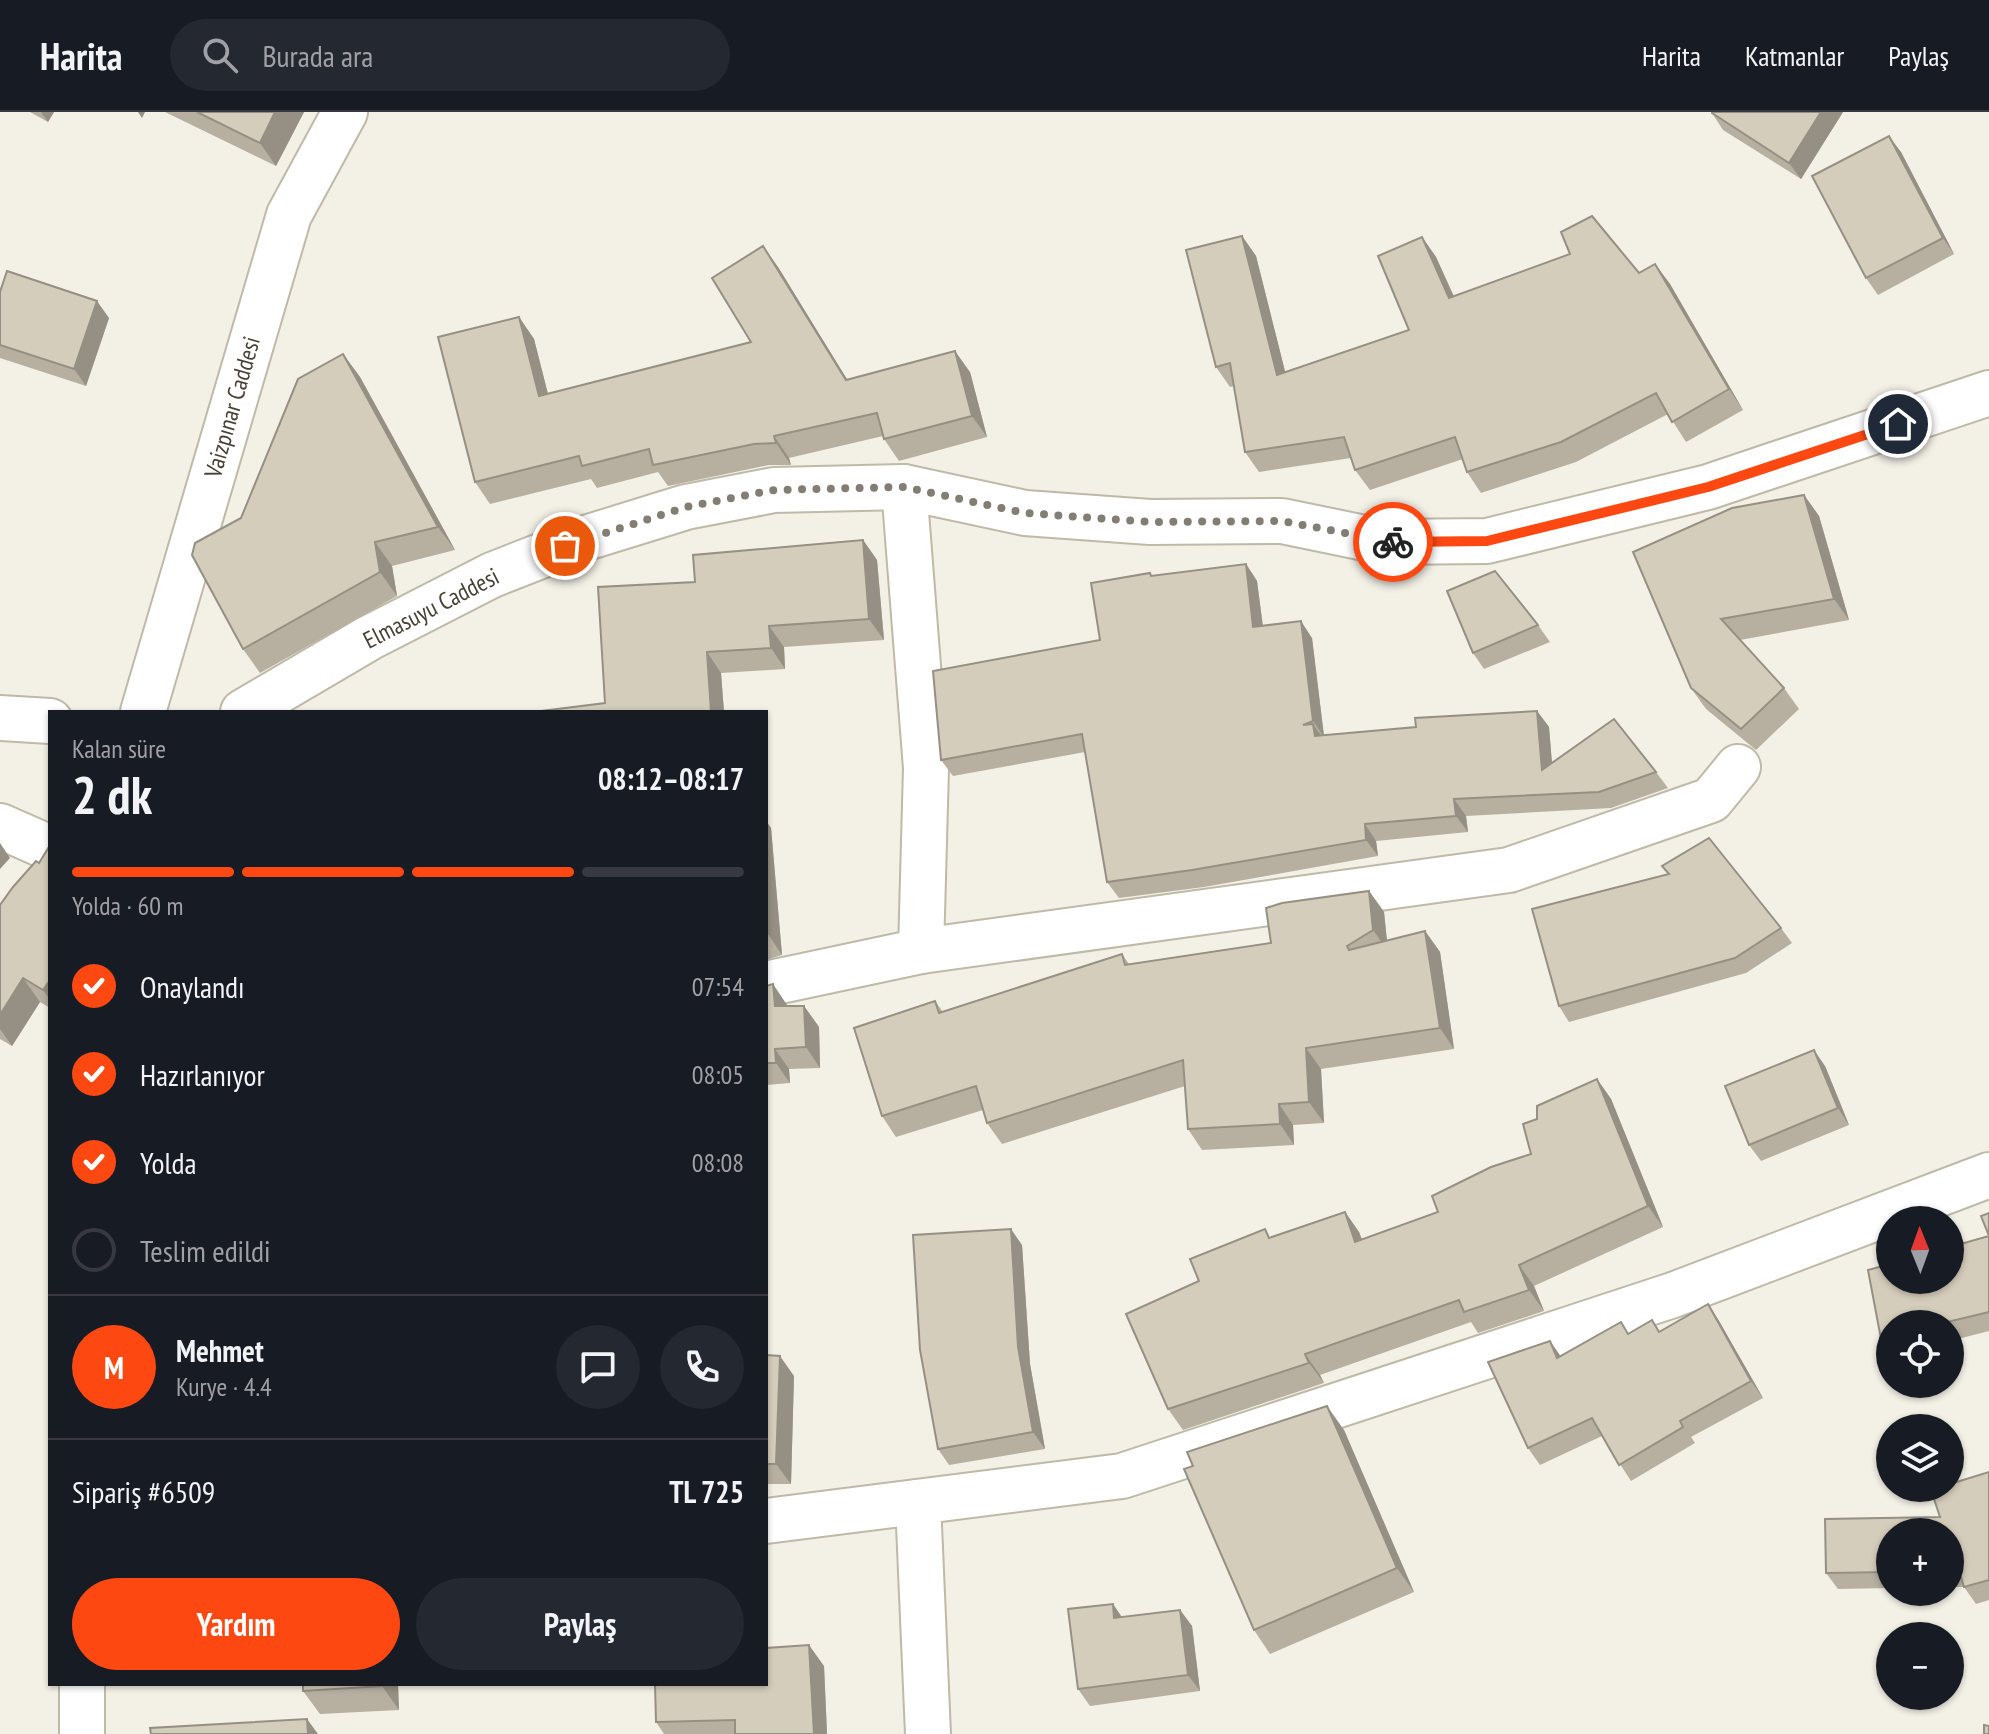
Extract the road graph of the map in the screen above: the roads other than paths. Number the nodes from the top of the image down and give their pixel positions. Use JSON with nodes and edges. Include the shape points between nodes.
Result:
{"nodes":[{"id":1,"x":345,"y":112,"type":"edge"},
{"id":2,"x":1989,"y":393,"type":"edge"},
{"id":3,"x":904,"y":487,"type":"junction"},
{"id":4,"x":144,"y":710,"type":"edge"},
{"id":5,"x":246,"y":710,"type":"edge"},
{"id":6,"x":0,"y":718,"type":"edge"},
{"id":7,"x":48,"y":721,"type":"edge"},
{"id":8,"x":1738,"y":767,"type":"dead end"},
{"id":9,"x":0,"y":826,"type":"edge"},
{"id":10,"x":48,"y":849,"type":"edge"},
{"id":11,"x":48,"y":852,"type":"edge"},
{"id":12,"x":20,"y":885,"type":"edge"},
{"id":13,"x":921,"y":951,"type":"junction"},
{"id":14,"x":768,"y":984,"type":"edge"},
{"id":15,"x":1989,"y":1175,"type":"edge"},
{"id":16,"x":918,"y":1502,"type":"junction"},
{"id":17,"x":768,"y":1521,"type":"edge"},
{"id":18,"x":82,"y":1686,"type":"edge"},
{"id":19,"x":82,"y":1734,"type":"edge"},
{"id":20,"x":928,"y":1734,"type":"edge"}],
"edges":[{"from":1,"to":4,"type":"street","name":"Vaizpınar Caddesi","via":[[289,215]]},
{"from":2,"to":3,"type":"street","name":"Elmasuyu Caddesi","via":[[1708,487],[1487,541],[1384,542],[1282,521],[1150,522],[1025,513]]},
{"from":3,"to":5,"type":"street","name":"Elmasuyu Caddesi","via":[[774,490],[686,507],[589,537],[492,575],[369,638]]},
{"from":3,"to":13,"type":"street","via":[[926,768]]},
{"from":6,"to":7,"type":"street"},
{"from":8,"to":13,"type":"street","via":[[1711,800],[1509,870]]},
{"from":9,"to":10,"type":"street"},
{"from":11,"to":12,"type":"street"},
{"from":13,"to":14,"type":"street"},
{"from":15,"to":16,"type":"street","via":[[1673,1295],[1122,1476]]},
{"from":16,"to":17,"type":"street"},
{"from":16,"to":20,"type":"street"},
{"from":18,"to":19,"type":"street"}]}
